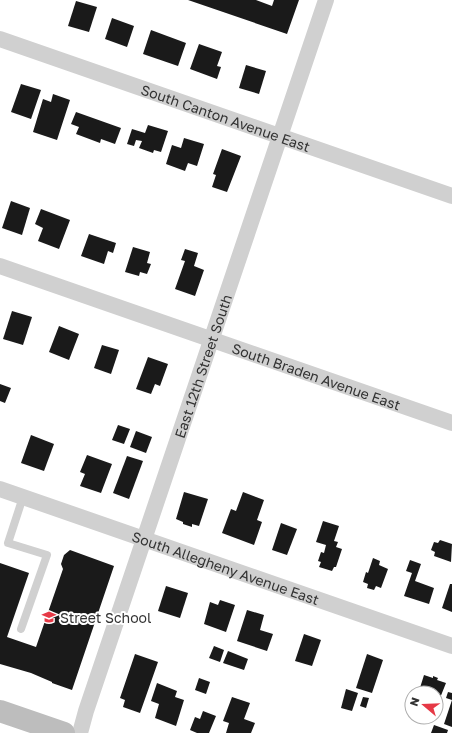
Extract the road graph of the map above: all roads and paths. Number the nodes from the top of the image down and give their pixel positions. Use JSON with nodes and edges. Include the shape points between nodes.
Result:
{"nodes":[{"id":1,"x":326,"y":0,"type":"edge"},
{"id":2,"x":0,"y":39,"type":"edge"},
{"id":3,"x":279,"y":136,"type":"junction"},
{"id":4,"x":452,"y":196,"type":"edge"},
{"id":5,"x":0,"y":266,"type":"edge"},
{"id":6,"x":211,"y":339,"type":"junction"},
{"id":7,"x":452,"y":423,"type":"edge"},
{"id":8,"x":0,"y":489,"type":"edge"},
{"id":9,"x":23,"y":497,"type":"junction"},
{"id":10,"x":144,"y":540,"type":"junction"},
{"id":11,"x":21,"y":629,"type":"dead end"},
{"id":12,"x":452,"y":646,"type":"edge"},
{"id":13,"x":0,"y":711,"type":"edge"},
{"id":14,"x":64,"y":733,"type":"edge"},
{"id":15,"x":80,"y":733,"type":"edge"}],
"edges":[{"from":1,"to":3,"type":"street","name":"East 12th Street South"},
{"from":2,"to":3,"type":"street","name":"South Canton Avenue East"},
{"from":3,"to":4,"type":"street","name":"South Canton Avenue East"},
{"from":3,"to":6,"type":"street","name":"East 12th Street South"},
{"from":5,"to":6,"type":"street","name":"South Braden Avenue East"},
{"from":6,"to":7,"type":"street","name":"South Braden Avenue East"},
{"from":6,"to":10,"type":"street","name":"East 12th Street South"},
{"from":8,"to":9,"type":"street","name":"South Allegheny Avenue East"},
{"from":9,"to":10,"type":"street","name":"South Allegheny Avenue East"},
{"from":9,"to":11,"type":"lane","via":[[8,543],[46,555]]},
{"from":10,"to":12,"type":"street","name":"South Allegheny Avenue East"},
{"from":10,"to":15,"type":"street","name":"East 12th Street South"},
{"from":13,"to":14,"type":"main road"}]}
